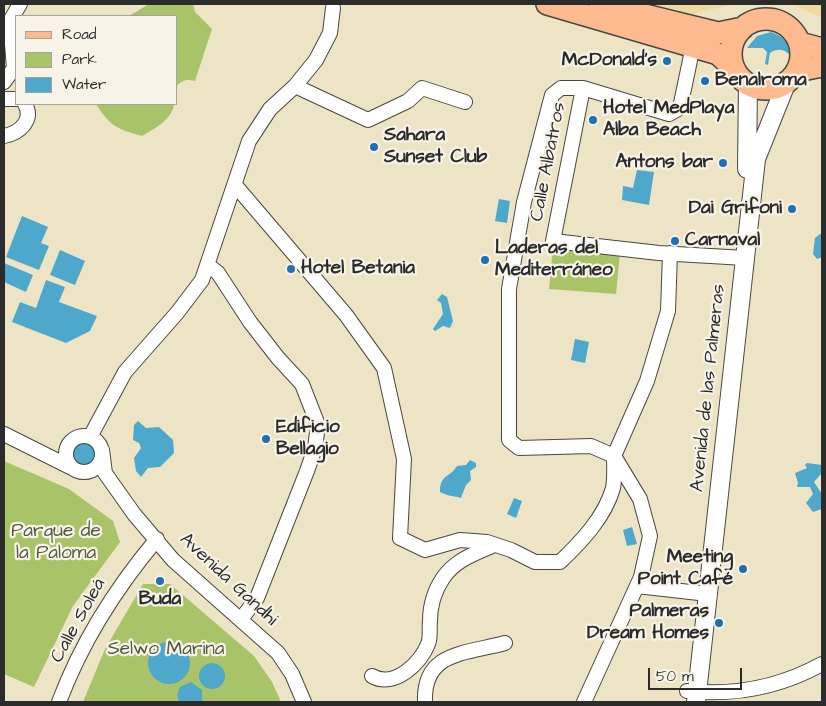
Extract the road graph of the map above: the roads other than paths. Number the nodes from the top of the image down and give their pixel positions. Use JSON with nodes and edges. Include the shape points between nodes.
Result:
{"nodes":[{"id":1,"x":20,"y":4,"type":"edge"},
{"id":2,"x":547,"y":4,"type":"edge"},
{"id":3,"x":600,"y":4,"type":"edge"},
{"id":4,"x":333,"y":5,"type":"edge"},
{"id":5,"x":743,"y":28,"type":"junction"},
{"id":6,"x":800,"y":43,"type":"junction"},
{"id":7,"x":693,"y":46,"type":"junction"},
{"id":8,"x":822,"y":49,"type":"edge"},
{"id":9,"x":822,"y":66,"type":"edge"},
{"id":10,"x":741,"y":77,"type":"junction"},
{"id":11,"x":792,"y":78,"type":"junction"},
{"id":12,"x":4,"y":82,"type":"edge"},
{"id":13,"x":295,"y":86,"type":"junction"},
{"id":14,"x":583,"y":88,"type":"junction"},
{"id":15,"x":465,"y":102,"type":"dead end"},
{"id":16,"x":26,"y":105,"type":"edge"},
{"id":17,"x":4,"y":136,"type":"edge"},
{"id":18,"x":235,"y":185,"type":"junction"},
{"id":19,"x":664,"y":253,"type":"junction"},
{"id":20,"x":741,"y":258,"type":"junction"},
{"id":21,"x":208,"y":265,"type":"junction"},
{"id":22,"x":4,"y":434,"type":"edge"},
{"id":23,"x":90,"y":437,"type":"junction"},
{"id":24,"x":102,"y":450,"type":"junction"},
{"id":25,"x":36,"y":451,"type":"junction"},
{"id":26,"x":66,"y":451,"type":"junction"},
{"id":27,"x":614,"y":456,"type":"junction"},
{"id":28,"x":70,"y":467,"type":"junction"},
{"id":29,"x":86,"y":473,"type":"junction"},
{"id":30,"x":117,"y":492,"type":"junction"},
{"id":31,"x":157,"y":539,"type":"junction"},
{"id":32,"x":494,"y":544,"type":"junction"},
{"id":33,"x":637,"y":586,"type":"junction"},
{"id":34,"x":699,"y":593,"type":"junction"},
{"id":35,"x":242,"y":618,"type":"junction"},
{"id":36,"x":505,"y":643,"type":"dead end"},
{"id":37,"x":822,"y":664,"type":"edge"},
{"id":38,"x":372,"y":676,"type":"dead end"},
{"id":39,"x":692,"y":697,"type":"edge"},
{"id":40,"x":59,"y":702,"type":"edge"},
{"id":41,"x":304,"y":702,"type":"edge"},
{"id":42,"x":425,"y":702,"type":"edge"},
{"id":43,"x":584,"y":702,"type":"edge"}],
"edges":[{"from":1,"to":12,"type":"street","via":[[10,21],[14,68]]},
{"from":2,"to":7,"type":"main road"},
{"from":3,"to":5,"type":"main road","via":[[705,31],[718,33]]},
{"from":4,"to":13,"type":"street","via":[[330,33],[316,60]]},
{"from":5,"to":6,"type":"main road","via":[[764,19],[775,20],[790,29]]},
{"from":5,"to":10,"type":"main road","via":[[736,36],[731,58]]},
{"from":6,"to":8,"type":"main road"},
{"from":6,"to":11,"type":"main road","via":[[801,62]]},
{"from":7,"to":10,"type":"main road","via":[[718,54]]},
{"from":7,"to":14,"type":"street","name":"Calle Albatros","via":[[680,108],[669,114]]},
{"from":9,"to":11,"type":"main road"},
{"from":10,"to":11,"type":"main road","via":[[768,90]]},
{"from":10,"to":20,"type":"street","name":"Avenida de las Palmeras","via":[[748,161]]},
{"from":11,"to":20,"type":"street","name":"Avenida de las Palmeras","via":[[756,159]]},
{"from":13,"to":15,"type":"street","via":[[368,120],[408,101],[422,88]]},
{"from":13,"to":18,"type":"street","via":[[270,109],[249,141]]},
{"from":14,"to":19,"type":"street","name":"Calle Albatros","via":[[552,241]]},
{"from":14,"to":27,"type":"street","via":[[562,88],[552,95],[524,202],[509,289],[509,440],[519,448],[591,446]]},
{"from":16,"to":17,"type":"street","via":[[29,111],[27,121],[18,132]]},
{"from":18,"to":21,"type":"street"},
{"from":18,"to":32,"type":"street","via":[[346,315],[384,368],[404,459],[400,538],[424,550],[460,540]]},
{"from":19,"to":20,"type":"street","name":"Calle Albatros"},
{"from":19,"to":27,"type":"street","via":[[668,311],[647,381]]},
{"from":20,"to":34,"type":"street","name":"Avenida de las Palmeras"},
{"from":20,"to":39,"type":"street","name":"Avenida de las Palmeras"},
{"from":21,"to":23,"type":"street","via":[[202,280],[177,313],[125,372]]},
{"from":21,"to":35,"type":"street","via":[[218,274],[278,358],[302,384],[318,426],[307,471],[257,598]]},
{"from":22,"to":25,"type":"street"},
{"from":23,"to":24,"type":"street"},
{"from":23,"to":26,"type":"street","via":[[72,440]]},
{"from":24,"to":29,"type":"street","via":[[97,468]]},
{"from":24,"to":30,"type":"street","name":"Avenida Gandhi","via":[[105,473]]},
{"from":25,"to":26,"type":"street"},
{"from":25,"to":28,"type":"street"},
{"from":26,"to":28,"type":"street"},
{"from":27,"to":32,"type":"street","via":[[613,487],[606,506],[583,539],[560,562],[535,562]]},
{"from":27,"to":33,"type":"street","via":[[640,499],[650,536]]},
{"from":28,"to":29,"type":"street"},
{"from":29,"to":30,"type":"street","name":"Avenida Gandhi"},
{"from":30,"to":31,"type":"street","name":"Avenida Gandhi"},
{"from":31,"to":35,"type":"street","name":"Avenida Gandhi","via":[[173,560]]},
{"from":31,"to":40,"type":"street","name":"Calle Soleá","via":[[111,597],[74,663]]},
{"from":32,"to":38,"type":"street","via":[[464,558],[444,577],[431,607],[429,642],[412,666],[389,680]]},
{"from":33,"to":34,"type":"street"},
{"from":33,"to":43,"type":"street"},
{"from":34,"to":39,"type":"street","name":"Avenida de las Palmeras"},
{"from":35,"to":41,"type":"street","name":"Avenida Gandhi","via":[[278,653],[292,674]]},
{"from":36,"to":42,"type":"street","via":[[445,658],[430,671]]},
{"from":37,"to":39,"type":"street","via":[[783,682],[739,692]]}]}
